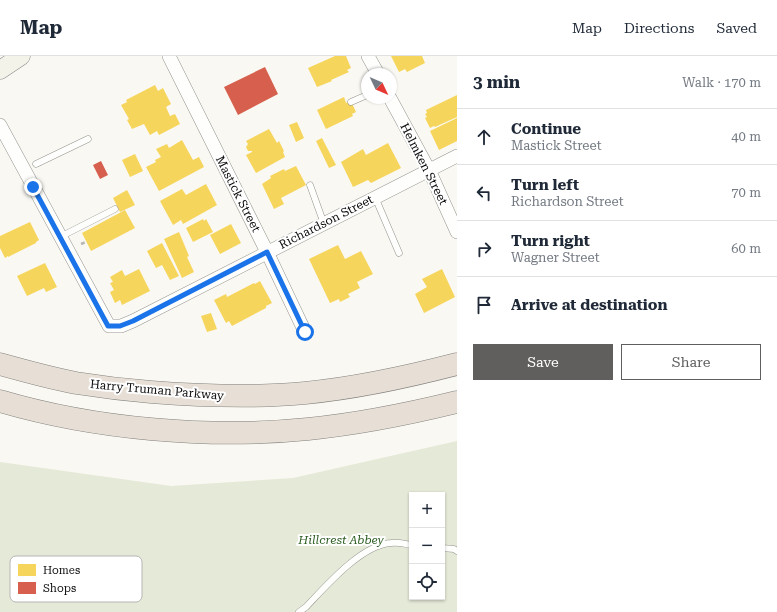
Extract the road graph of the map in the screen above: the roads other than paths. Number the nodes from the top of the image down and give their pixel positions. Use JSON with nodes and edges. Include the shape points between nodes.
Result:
{"nodes":[{"id":1,"x":368,"y":56,"type":"edge"},
{"id":2,"x":172,"y":58,"type":"edge"},
{"id":3,"x":375,"y":68,"type":"edge"},
{"id":4,"x":361,"y":98,"type":"edge"},
{"id":5,"x":351,"y":102,"type":"dead end"},
{"id":6,"x":393,"y":104,"type":"edge"},
{"id":7,"x":0,"y":125,"type":"edge"},
{"id":8,"x":88,"y":139,"type":"dead end"},
{"id":9,"x":457,"y":156,"type":"edge"},
{"id":10,"x":36,"y":164,"type":"dead end"},
{"id":11,"x":429,"y":170,"type":"junction"},
{"id":12,"x":310,"y":185,"type":"dead end"},
{"id":13,"x":376,"y":197,"type":"junction"},
{"id":14,"x":115,"y":209,"type":"dead end"},
{"id":15,"x":324,"y":224,"type":"junction"},
{"id":16,"x":457,"y":232,"type":"edge"},
{"id":17,"x":60,"y":237,"type":"junction"},
{"id":18,"x":267,"y":252,"type":"junction"},
{"id":19,"x":399,"y":253,"type":"dead end"},
{"id":20,"x":305,"y":332,"type":"dead end"},
{"id":21,"x":0,"y":364,"type":"edge"},
{"id":22,"x":457,"y":364,"type":"edge"},
{"id":23,"x":0,"y":401,"type":"edge"},
{"id":24,"x":457,"y":402,"type":"edge"},
{"id":25,"x":0,"y":409,"type":"edge"},
{"id":26,"x":70,"y":418,"type":"junction"},
{"id":27,"x":409,"y":545,"type":"edge"},
{"id":28,"x":445,"y":548,"type":"edge"},
{"id":29,"x":457,"y":551,"type":"edge"},
{"id":30,"x":299,"y":612,"type":"edge"}],
"edges":[{"from":1,"to":3,"type":"street"},
{"from":2,"to":18,"type":"street","name":"Mastick Street"},
{"from":4,"to":5,"type":"lane"},
{"from":6,"to":11,"type":"street","name":"Helmken Street"},
{"from":7,"to":17,"type":"street"},
{"from":8,"to":10,"type":"lane"},
{"from":9,"to":11,"type":"street","name":"Richardson Street"},
{"from":11,"to":13,"type":"street","name":"Richardson Street"},
{"from":11,"to":16,"type":"street","name":"Helmken Street"},
{"from":12,"to":15,"type":"lane"},
{"from":13,"to":15,"type":"street","name":"Richardson Street"},
{"from":13,"to":19,"type":"lane"},
{"from":14,"to":17,"type":"lane"},
{"from":15,"to":18,"type":"street","name":"Richardson Street"},
{"from":17,"to":18,"type":"street","name":"Richardson Street","via":[[108,326],[120,326],[133,321]]},
{"from":18,"to":20,"type":"street","name":"Mastick Street"},
{"from":21,"to":22,"type":"highway","name":"Harry Truman Parkway","via":[[98,386],[190,395],[248,396],[305,393],[360,386]]},
{"from":23,"to":26,"type":"highway"},
{"from":24,"to":26,"type":"highway","via":[[366,422],[308,429],[248,432],[188,431]]},
{"from":25,"to":26,"type":"highway"},
{"from":27,"to":30,"type":"lane","via":[[390,543],[372,548],[346,565]]},
{"from":28,"to":29,"type":"lane"}]}
